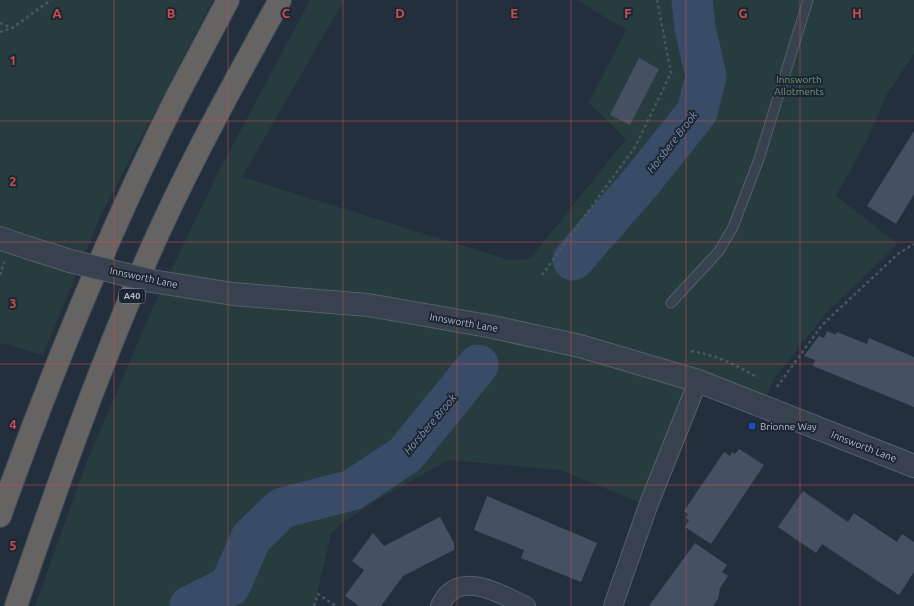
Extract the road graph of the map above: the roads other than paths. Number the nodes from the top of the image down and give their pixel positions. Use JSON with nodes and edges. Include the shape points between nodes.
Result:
{"nodes":[{"id":1,"x":228,"y":0,"type":"edge"},
{"id":2,"x":280,"y":0,"type":"edge"},
{"id":3,"x":814,"y":0,"type":"edge"},
{"id":4,"x":807,"y":3,"type":"edge"},
{"id":5,"x":0,"y":238,"type":"edge"},
{"id":6,"x":671,"y":303,"type":"dead end"},
{"id":7,"x":698,"y":381,"type":"junction"},
{"id":8,"x":914,"y":466,"type":"edge"},
{"id":9,"x":0,"y":516,"type":"edge"},
{"id":10,"x":16,"y":606,"type":"edge"},
{"id":11,"x":440,"y":606,"type":"edge"},
{"id":12,"x":526,"y":606,"type":"edge"},
{"id":13,"x":612,"y":606,"type":"edge"}],
"edges":[{"from":1,"to":9,"type":"highway","via":[[177,97],[119,219],[27,440]]},
{"from":2,"to":10,"type":"highway","number":"A40","via":[[227,96],[158,236],[73,444]]},
{"from":3,"to":4,"type":"lane"},
{"from":4,"to":6,"type":"lane","via":[[760,159],[733,227],[719,251]]},
{"from":5,"to":7,"type":"street","name":"Innsworth Lane","bridge":true,"via":[[70,261],[152,281],[233,294],[368,305],[488,326],[580,346]]},
{"from":7,"to":8,"type":"street","name":"Innsworth Lane"},
{"from":7,"to":13,"type":"street","via":[[648,506]]},
{"from":11,"to":12,"type":"street","via":[[449,592],[463,586],[483,586]]}]}
